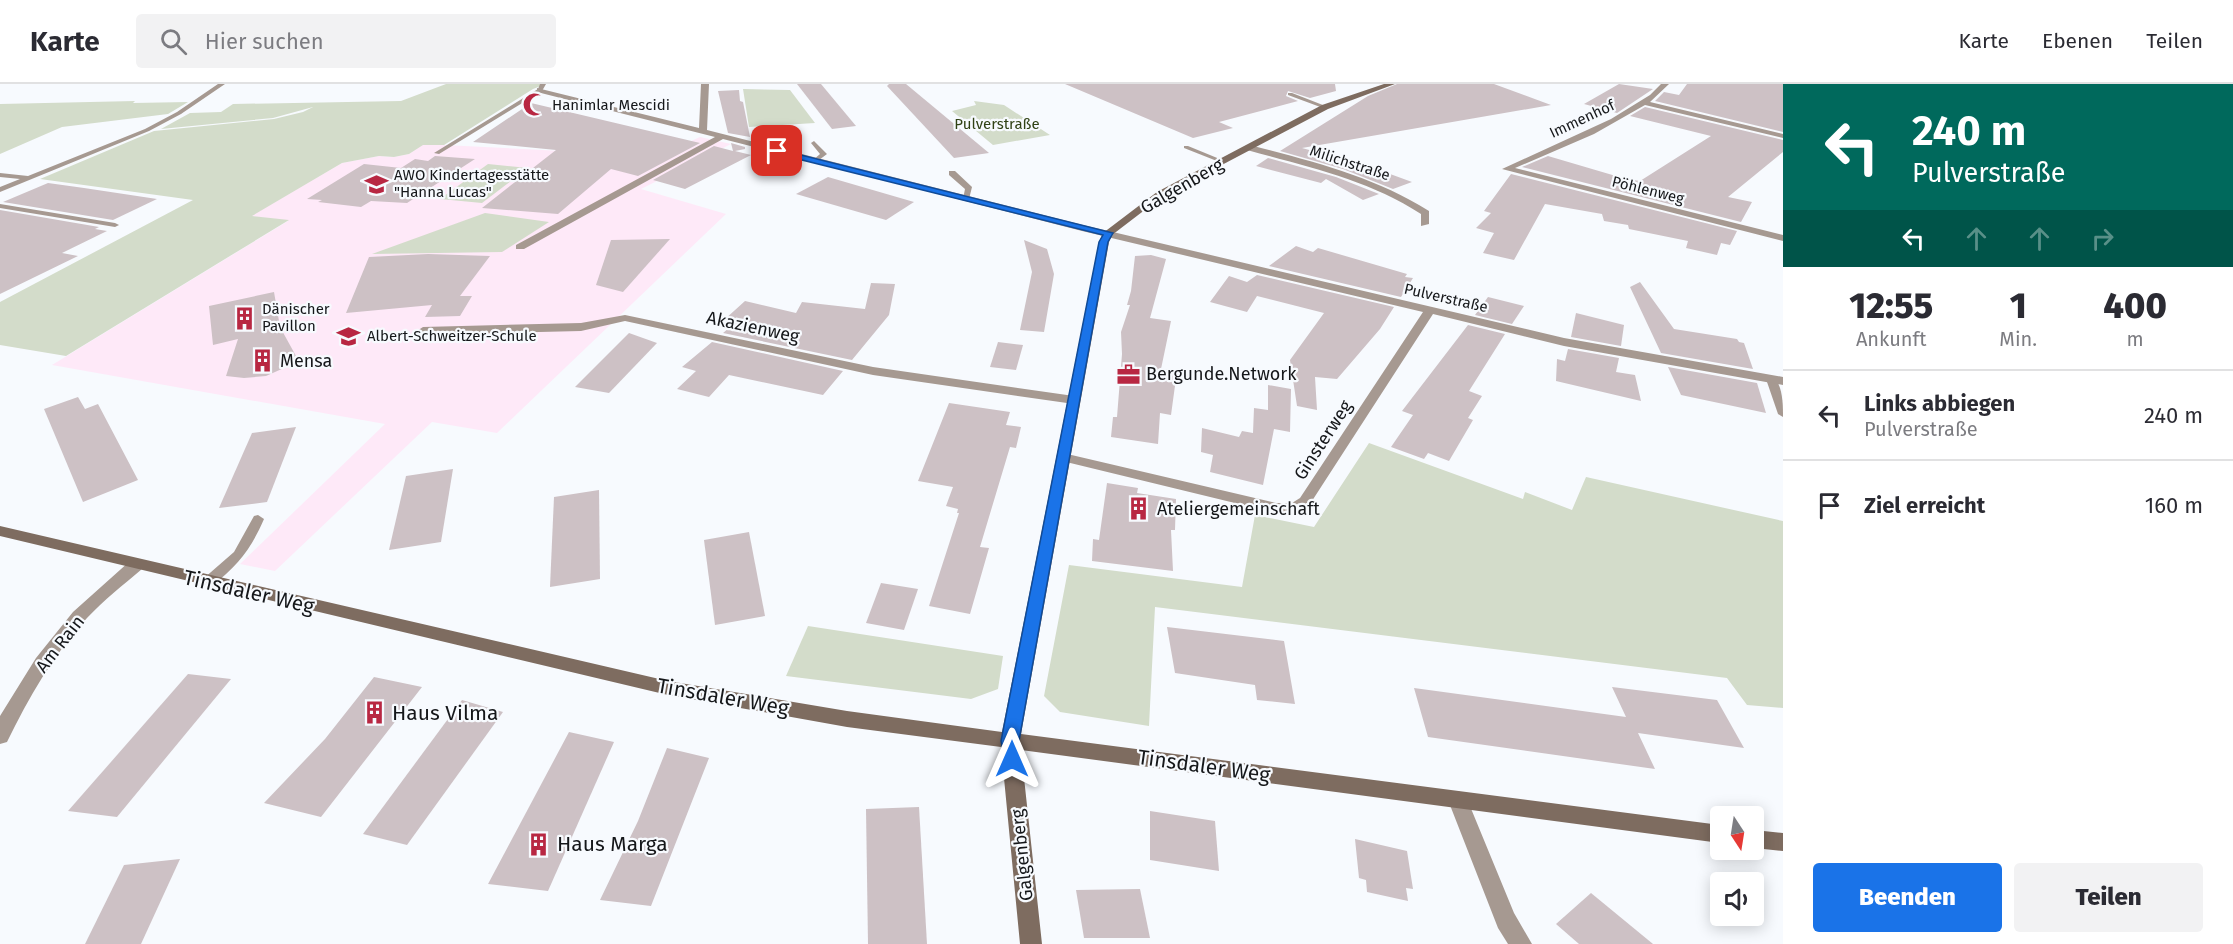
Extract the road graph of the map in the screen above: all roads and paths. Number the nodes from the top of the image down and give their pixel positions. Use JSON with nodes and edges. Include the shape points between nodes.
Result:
{"nodes":[{"id":1,"x":222,"y":84,"type":"edge"},
{"id":2,"x":705,"y":84,"type":"edge"},
{"id":3,"x":1391,"y":84,"type":"edge"},
{"id":4,"x":1665,"y":84,"type":"edge"},
{"id":5,"x":541,"y":87,"type":"edge"},
{"id":6,"x":1290,"y":94,"type":"dead end"},
{"id":7,"x":1644,"y":103,"type":"junction"},
{"id":8,"x":1326,"y":108,"type":"junction"},
{"id":9,"x":703,"y":132,"type":"junction"},
{"id":10,"x":1783,"y":136,"type":"edge"},
{"id":11,"x":721,"y":137,"type":"junction"},
{"id":12,"x":814,"y":143,"type":"dead end"},
{"id":13,"x":1186,"y":147,"type":"dead end"},
{"id":14,"x":1250,"y":148,"type":"junction"},
{"id":15,"x":437,"y":153,"type":"dead end"},
{"id":16,"x":815,"y":160,"type":"junction"},
{"id":17,"x":1224,"y":162,"type":"junction"},
{"id":18,"x":1506,"y":169,"type":"joint"},
{"id":19,"x":952,"y":173,"type":"dead end"},
{"id":20,"x":0,"y":176,"type":"edge"},
{"id":21,"x":28,"y":178,"type":"junction"},
{"id":22,"x":0,"y":190,"type":"edge"},
{"id":23,"x":966,"y":197,"type":"junction"},
{"id":24,"x":0,"y":206,"type":"edge"},
{"id":25,"x":1424,"y":224,"type":"dead end"},
{"id":26,"x":115,"y":225,"type":"dead end"},
{"id":27,"x":1108,"y":233,"type":"junction"},
{"id":28,"x":1783,"y":238,"type":"edge"},
{"id":29,"x":520,"y":247,"type":"dead end"},
{"id":30,"x":1430,"y":310,"type":"junction"},
{"id":31,"x":423,"y":331,"type":"dead end"},
{"id":32,"x":1777,"y":380,"type":"edge"},
{"id":33,"x":1074,"y":400,"type":"junction"},
{"id":34,"x":1783,"y":414,"type":"edge"},
{"id":35,"x":1063,"y":457,"type":"junction"},
{"id":36,"x":258,"y":519,"type":"dead end"},
{"id":37,"x":0,"y":531,"type":"edge"},
{"id":38,"x":136,"y":565,"type":"junction"},
{"id":39,"x":208,"y":582,"type":"junction"},
{"id":40,"x":2,"y":726,"type":"edge"},
{"id":41,"x":1010,"y":741,"type":"junction"},
{"id":42,"x":1458,"y":800,"type":"junction"},
{"id":43,"x":1710,"y":833,"type":"edge"},
{"id":44,"x":1764,"y":840,"type":"edge"},
{"id":45,"x":1783,"y":843,"type":"edge"},
{"id":46,"x":1031,"y":944,"type":"edge"},
{"id":47,"x":1521,"y":944,"type":"edge"}],
"edges":[{"from":1,"to":21,"type":"lane","via":[[147,129]]},
{"from":2,"to":9,"type":"street"},
{"from":3,"to":8,"type":"street","name":"Galgenberg"},
{"from":4,"to":7,"type":"street","name":"Immenhof"},
{"from":5,"to":9,"type":"street","name":"Pulverstraße"},
{"from":5,"to":15,"type":"lane"},
{"from":6,"to":8,"type":"lane"},
{"from":7,"to":10,"type":"street"},
{"from":7,"to":18,"type":"street","name":"Immenhof"},
{"from":8,"to":14,"type":"street","name":"Galgenberg"},
{"from":9,"to":11,"type":"street","name":"Pulverstraße"},
{"from":11,"to":16,"type":"street","name":"Pulverstraße"},
{"from":11,"to":29,"type":"street"},
{"from":12,"to":16,"type":"lane","via":[[824,154]]},
{"from":13,"to":17,"type":"lane"},
{"from":14,"to":17,"type":"street","name":"Galgenberg"},
{"from":14,"to":25,"type":"street","name":"Milichstraße","via":[[1363,180],[1396,194],[1426,213]]},
{"from":16,"to":23,"type":"street","name":"Pulverstraße"},
{"from":17,"to":27,"type":"street","name":"Galgenberg","via":[[1160,194]]},
{"from":18,"to":28,"type":"street","name":"Pöhlenweg"},
{"from":19,"to":23,"type":"lane","via":[[969,189]]},
{"from":20,"to":21,"type":"lane"},
{"from":21,"to":22,"type":"lane"},
{"from":23,"to":27,"type":"street","name":"Pulverstraße"},
{"from":24,"to":26,"type":"lane"},
{"from":27,"to":30,"type":"street","name":"Pulverstraße"},
{"from":27,"to":33,"type":"street","name":"Galgenberg"},
{"from":30,"to":32,"type":"street","name":"Pulverstraße","via":[[1564,342]]},
{"from":30,"to":35,"type":"street","name":"Ginsterweg","via":[[1305,501],[1296,508],[1276,508]]},
{"from":31,"to":33,"type":"street","name":"Akazienweg","via":[[581,327],[625,318],[873,371]]},
{"from":32,"to":34,"type":"lane"},
{"from":33,"to":35,"type":"street","name":"Galgenberg"},
{"from":35,"to":41,"type":"street","name":"Galgenberg"},
{"from":36,"to":39,"type":"lane","via":[[236,560]]},
{"from":37,"to":38,"type":"street","name":"Tinsdaler Weg"},
{"from":38,"to":39,"type":"street","name":"Tinsdaler Weg"},
{"from":38,"to":40,"type":"street","name":"Am Rain","via":[[73,623]]},
{"from":39,"to":41,"type":"street","name":"Tinsdaler Weg","via":[[668,688],[847,719]]},
{"from":41,"to":42,"type":"street","name":"Tinsdaler Weg"},
{"from":41,"to":46,"type":"street","name":"Galgenberg"},
{"from":42,"to":43,"type":"street","name":"Tinsdaler Weg"},
{"from":42,"to":47,"type":"street","via":[[1506,920]]},
{"from":44,"to":45,"type":"street"}]}
